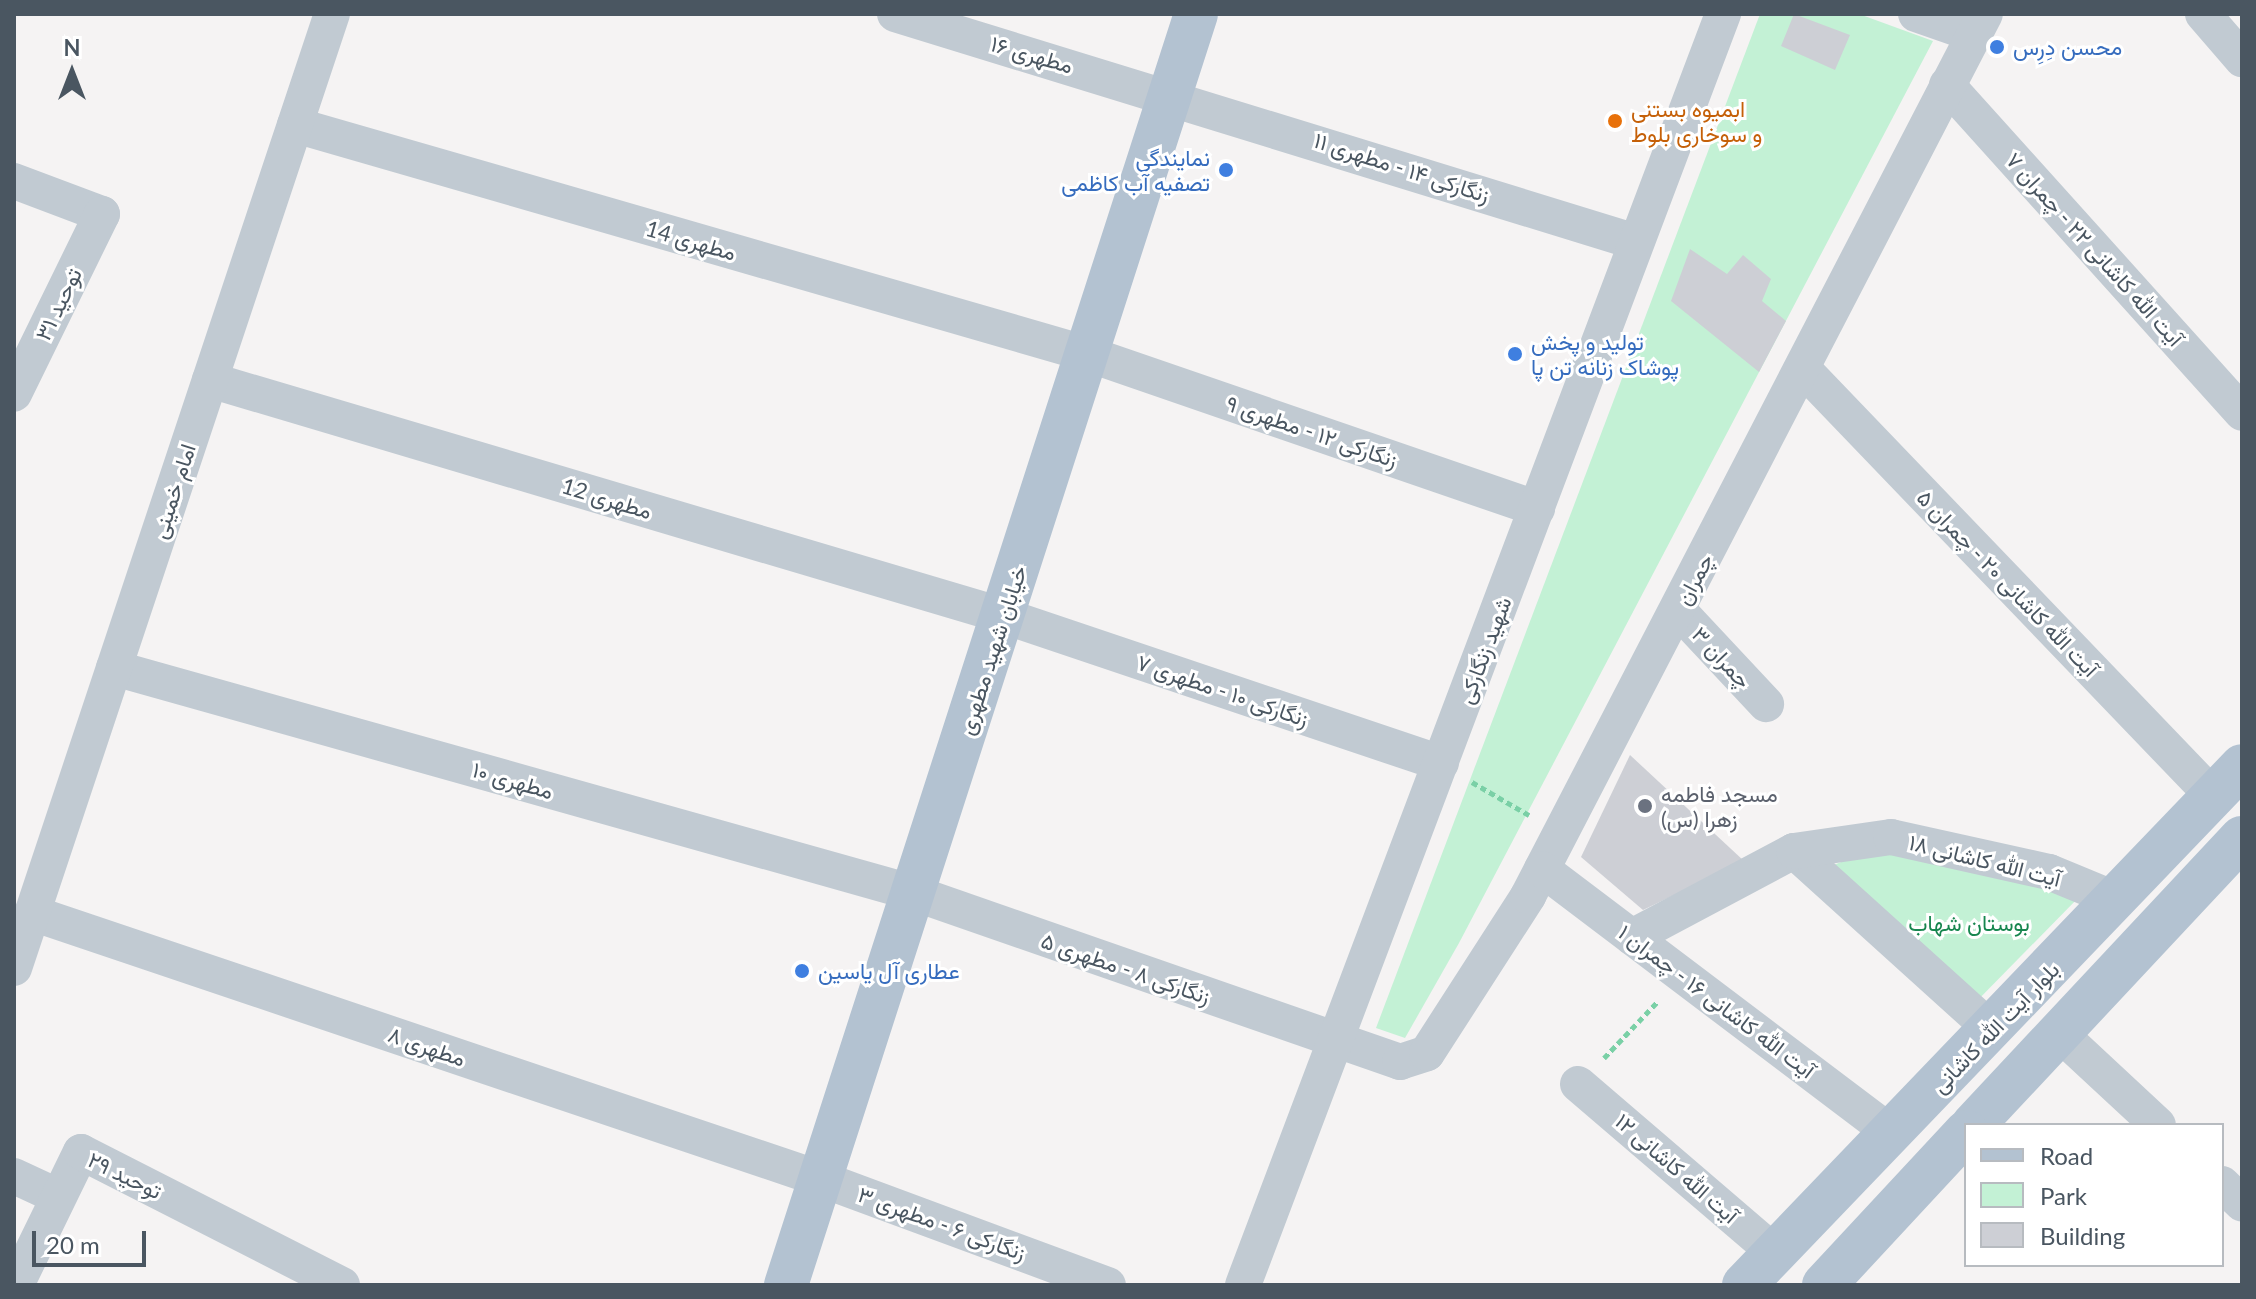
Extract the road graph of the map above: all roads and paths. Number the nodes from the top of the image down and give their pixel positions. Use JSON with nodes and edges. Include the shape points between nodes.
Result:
{"nodes":[{"id":1,"x":332,"y":14,"type":"edge"},
{"id":2,"x":895,"y":14,"type":"edge"},
{"id":3,"x":1196,"y":14,"type":"edge"},
{"id":4,"x":1723,"y":14,"type":"edge"},
{"id":5,"x":1916,"y":14,"type":"edge"},
{"id":6,"x":2203,"y":14,"type":"edge"},
{"id":7,"x":1979,"y":24,"type":"edge"},
{"id":8,"x":2242,"y":59,"type":"edge"},
{"id":9,"x":1947,"y":85,"type":"junction"},
{"id":10,"x":1169,"y":93,"type":"junction"},
{"id":11,"x":295,"y":125,"type":"junction"},
{"id":12,"x":14,"y":181,"type":"edge"},
{"id":13,"x":1636,"y":242,"type":"junction"},
{"id":14,"x":1088,"y":354,"type":"junction"},
{"id":15,"x":1804,"y":370,"type":"junction"},
{"id":16,"x":210,"y":380,"type":"junction"},
{"id":17,"x":14,"y":394,"type":"edge"},
{"id":18,"x":2242,"y":413,"type":"edge"},
{"id":19,"x":1537,"y":509,"type":"junction"},
{"id":20,"x":1678,"y":610,"type":"junction"},
{"id":21,"x":1004,"y":616,"type":"junction"},
{"id":22,"x":114,"y":668,"type":"junction"},
{"id":23,"x":1766,"y":704,"type":"dead end"},
{"id":24,"x":1441,"y":763,"type":"junction"},
{"id":25,"x":2227,"y":781,"type":"edge"},
{"id":26,"x":1561,"y":834,"type":"junction"},
{"id":27,"x":2242,"y":838,"type":"edge"},
{"id":28,"x":1794,"y":851,"type":"junction"},
{"id":29,"x":1542,"y":869,"type":"junction"},
{"id":30,"x":911,"y":892,"type":"junction"},
{"id":31,"x":2117,"y":900,"type":"junction"},
{"id":32,"x":32,"y":913,"type":"junction"},
{"id":33,"x":1632,"y":937,"type":"junction"},
{"id":34,"x":14,"y":968,"type":"edge"},
{"id":35,"x":1685,"y":974,"type":"junction"},
{"id":36,"x":1992,"y":1030,"type":"junction"},
{"id":37,"x":2059,"y":1033,"type":"junction"},
{"id":38,"x":1340,"y":1043,"type":"junction"},
{"id":39,"x":1578,"y":1084,"type":"joint"},
{"id":40,"x":1975,"y":1123,"type":"edge"},
{"id":41,"x":2156,"y":1123,"type":"edge"},
{"id":42,"x":1891,"y":1133,"type":"junction"},
{"id":43,"x":1964,"y":1134,"type":"edge"},
{"id":44,"x":14,"y":1176,"type":"edge"},
{"id":45,"x":821,"y":1179,"type":"junction"},
{"id":46,"x":2224,"y":1186,"type":"edge"},
{"id":47,"x":57,"y":1196,"type":"junction"},
{"id":48,"x":2242,"y":1203,"type":"edge"},
{"id":49,"x":1775,"y":1253,"type":"junction"},
{"id":50,"x":1826,"y":1284,"type":"edge"},
{"id":51,"x":16,"y":1285,"type":"edge"},
{"id":52,"x":342,"y":1285,"type":"edge"},
{"id":53,"x":786,"y":1285,"type":"edge"},
{"id":54,"x":1108,"y":1285,"type":"edge"},
{"id":55,"x":1243,"y":1285,"type":"edge"},
{"id":56,"x":1744,"y":1285,"type":"edge"}],
"edges":[{"from":1,"to":11,"type":"street","name":"امام خمینی"},
{"from":2,"to":10,"type":"street","name":"مطهری ۱۶"},
{"from":3,"to":10,"type":"main road","name":"خیابان شهید مطهری"},
{"from":4,"to":13,"type":"street","name":"شهید زنگارکی"},
{"from":5,"to":7,"type":"street"},
{"from":6,"to":8,"type":"street"},
{"from":7,"to":9,"type":"street","name":"چمران"},
{"from":9,"to":15,"type":"street","name":"چمران"},
{"from":9,"to":18,"type":"street","name":"آیت الله کاشانی ۲۲ - چمران ۷"},
{"from":10,"to":13,"type":"street","name":"زنگارکی ۱۴ - مطهری ۱۱"},
{"from":10,"to":14,"type":"main road","name":"خیابان شهید مطهری"},
{"from":11,"to":14,"type":"street","name":"مطهری 14"},
{"from":11,"to":16,"type":"street","name":"امام خمینی"},
{"from":12,"to":17,"type":"street","name":"توحید ۳۱","via":[[102,214]]},
{"from":13,"to":19,"type":"street","name":"شهید زنگارکی"},
{"from":14,"to":19,"type":"street","name":"زنگارکی ۱۲ - مطهری ۹"},
{"from":14,"to":21,"type":"main road","name":"خیابان شهید مطهری"},
{"from":15,"to":20,"type":"street","name":"چمران"},
{"from":15,"to":25,"type":"street","name":"آیت الله کاشانی ۲۰ - چمران ۵"},
{"from":16,"to":21,"type":"street","name":"مطهری 12"},
{"from":16,"to":22,"type":"street","name":"امام خمینی"},
{"from":19,"to":24,"type":"street","name":"شهید زنگارکی"},
{"from":20,"to":23,"type":"street","name":"چمران ۳"},
{"from":20,"to":26,"type":"street","name":"چمران"},
{"from":21,"to":24,"type":"street","name":"زنگارکی ۱۰ - مطهری ۷"},
{"from":21,"to":30,"type":"main road","name":"خیابان شهید مطهری"},
{"from":22,"to":30,"type":"street","name":"مطهری ۱۰"},
{"from":22,"to":32,"type":"street","name":"امام خمینی"},
{"from":24,"to":26,"type":"path"},
{"from":24,"to":38,"type":"street","name":"شهید زنگارکی"},
{"from":25,"to":31,"type":"main road","name":"بلوار آیت الله کاشانی"},
{"from":26,"to":29,"type":"street","name":"چمران"},
{"from":27,"to":37,"type":"main road"},
{"from":28,"to":31,"type":"street","name":"آیت الله کاشانی ۱۸","via":[[1891,837],[2049,872]]},
{"from":28,"to":33,"type":"street","name":"آیت الله کاشانی ۱۸"},
{"from":28,"to":36,"type":"street"},
{"from":29,"to":33,"type":"street","name":"آیت الله کاشانی ۱۶ - چمران ۱"},
{"from":29,"to":38,"type":"street","name":"چمران","via":[[1427,1053],[1400,1062]]},
{"from":30,"to":38,"type":"street","name":"زنگارکی ۸ - مطهری ۵"},
{"from":30,"to":45,"type":"main road","name":"خیابان شهید مطهری"},
{"from":31,"to":36,"type":"main road","name":"بلوار آیت الله کاشانی"},
{"from":32,"to":34,"type":"street","name":"امام خمینی"},
{"from":32,"to":45,"type":"street","name":"مطهری ۸"},
{"from":33,"to":35,"type":"street","name":"آیت الله کاشانی ۱۶ - چمران ۱"},
{"from":35,"to":39,"type":"path"},
{"from":35,"to":42,"type":"street","name":"آیت الله کاشانی ۱۶ - چمران ۱"},
{"from":36,"to":42,"type":"main road","name":"بلوار آیت الله کاشانی"},
{"from":37,"to":40,"type":"main road"},
{"from":37,"to":41,"type":"street"},
{"from":38,"to":55,"type":"street","name":"شهید زنگارکی"},
{"from":39,"to":49,"type":"street","name":"آیت الله کاشانی ۱۲"},
{"from":42,"to":49,"type":"main road","name":"بلوار آیت الله کاشانی"},
{"from":43,"to":50,"type":"main road"},
{"from":44,"to":47,"type":"street"},
{"from":45,"to":53,"type":"main road","name":"خیابان شهید مطهری"},
{"from":45,"to":54,"type":"street","name":"زنگارکی ۶ - مطهری ۳"},
{"from":46,"to":48,"type":"street"},
{"from":47,"to":51,"type":"street","name":"توحید ۲۹"},
{"from":47,"to":52,"type":"street","name":"توحید ۲۹","via":[[81,1152]]},
{"from":49,"to":50,"type":"main road"},
{"from":49,"to":56,"type":"main road","name":"بلوار آیت الله کاشانی"}]}
